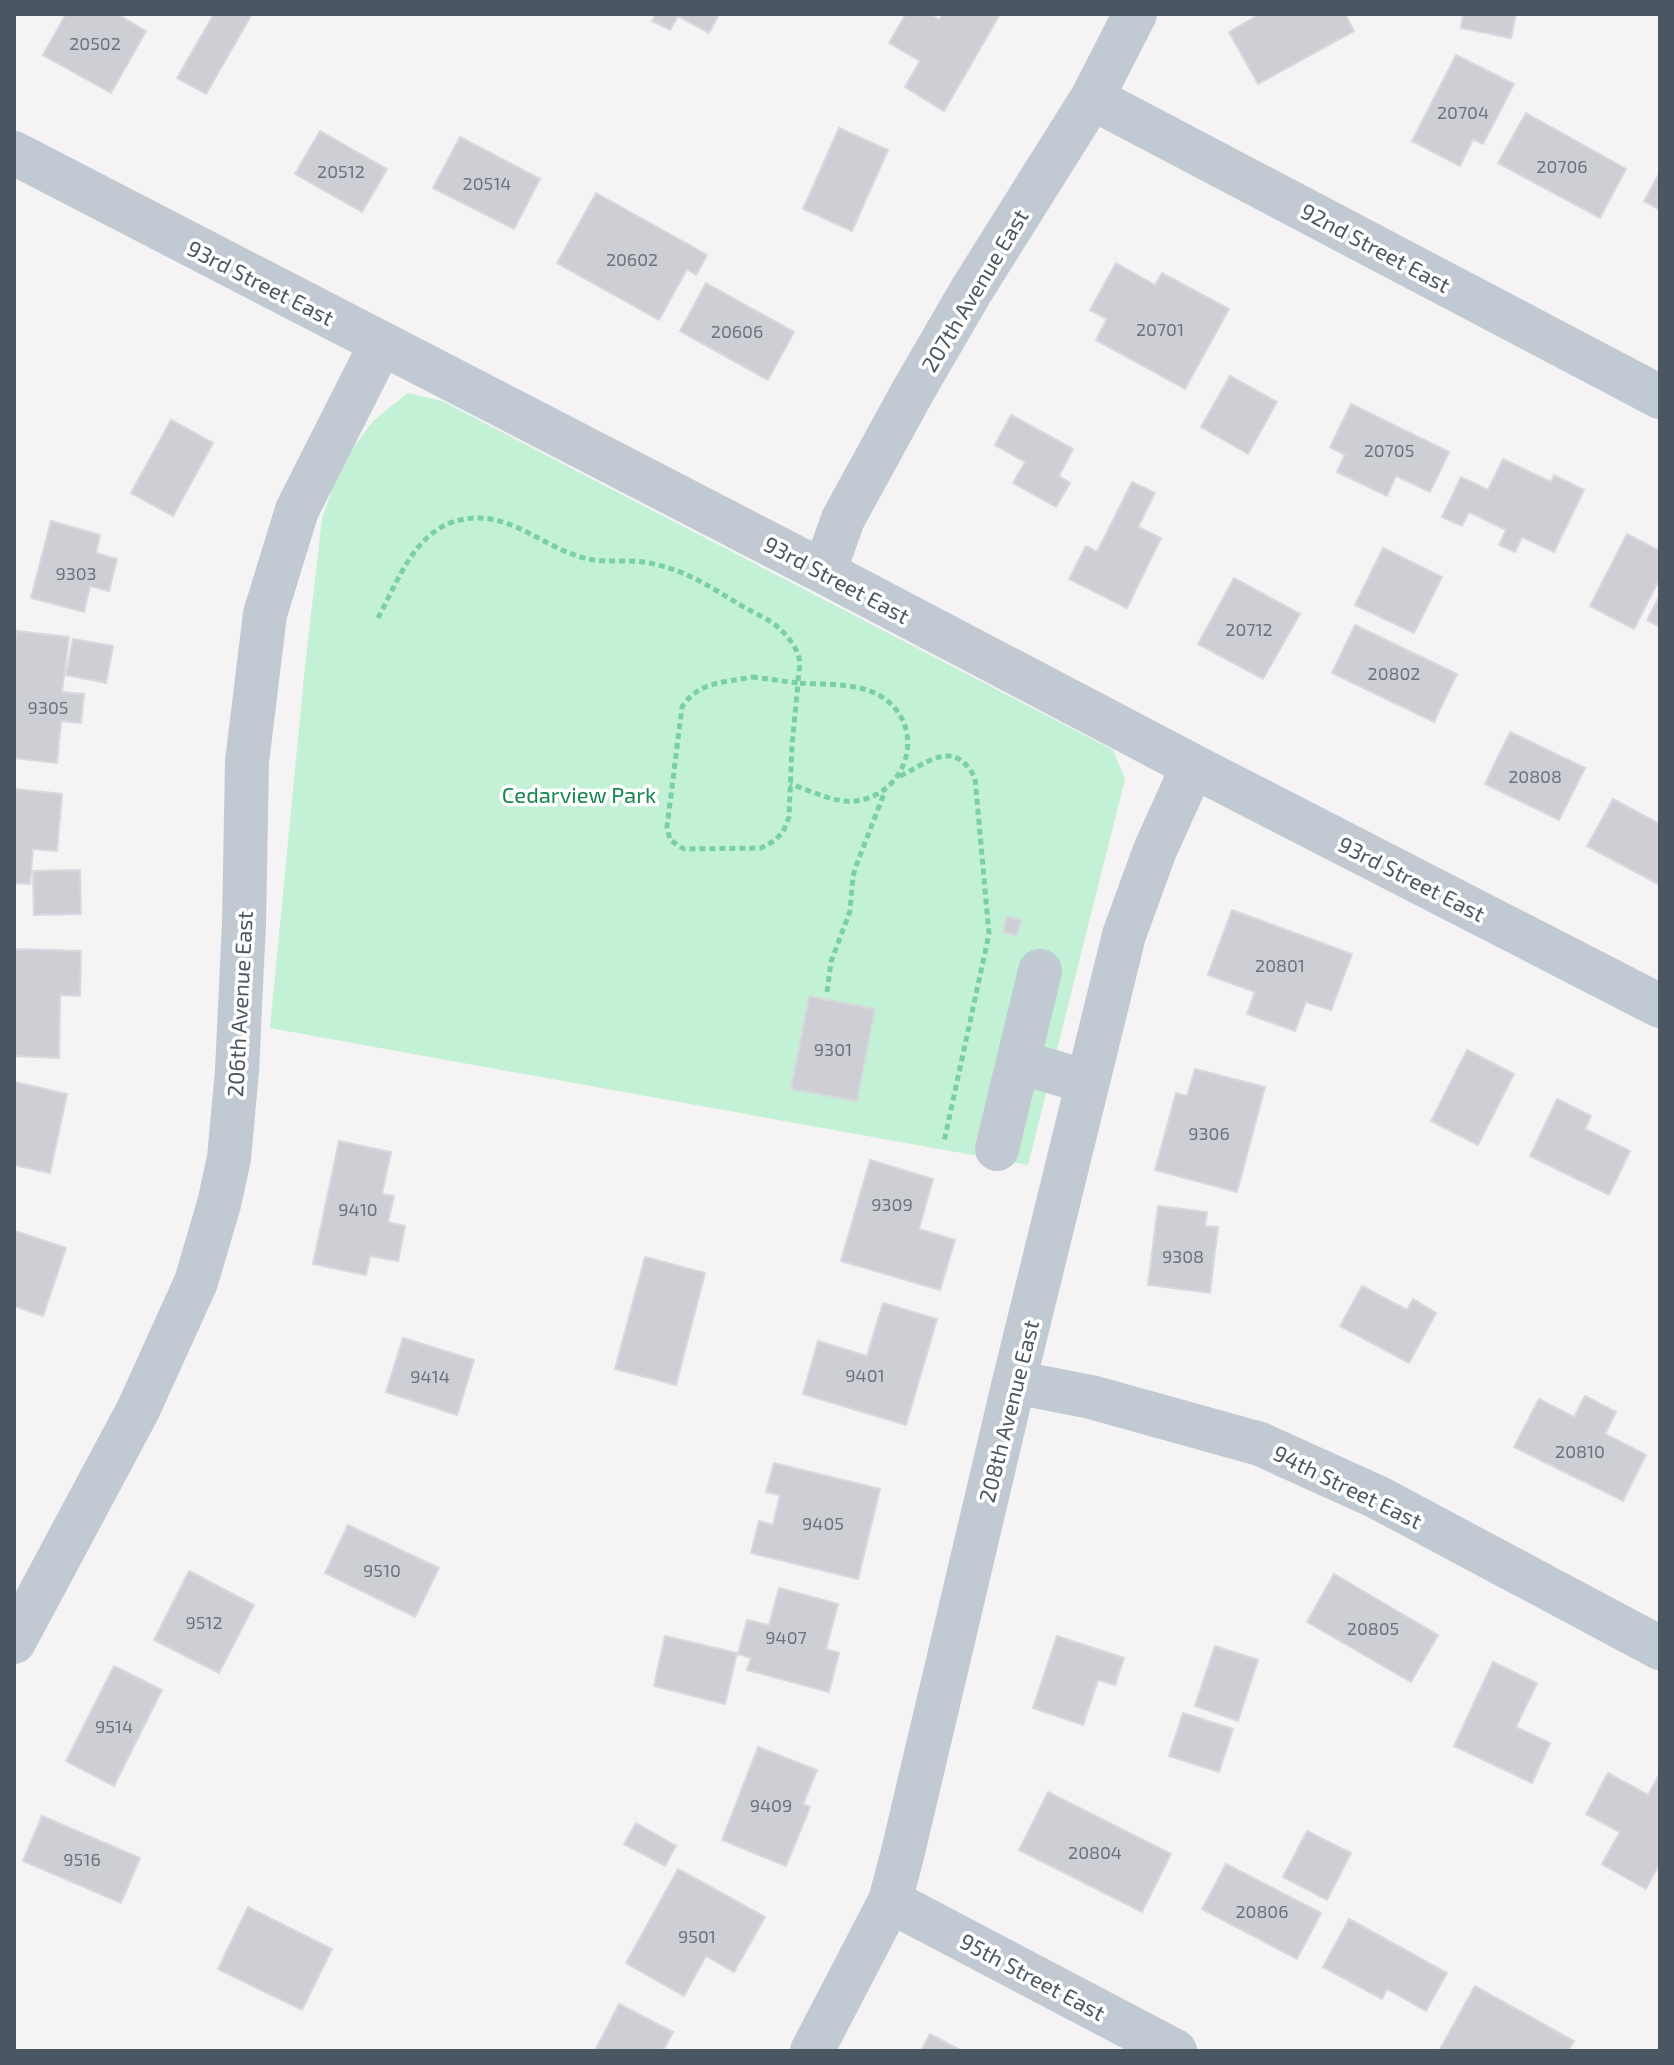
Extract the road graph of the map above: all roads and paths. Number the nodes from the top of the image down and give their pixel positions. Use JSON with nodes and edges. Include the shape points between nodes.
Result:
{"nodes":[{"id":1,"x":1135,"y":14,"type":"edge"},
{"id":2,"x":1092,"y":98,"type":"junction"},
{"id":3,"x":14,"y":153,"type":"edge"},
{"id":4,"x":381,"y":344,"type":"junction"},
{"id":5,"x":1660,"y":397,"type":"edge"},
{"id":6,"x":824,"y":572,"type":"junction"},
{"id":7,"x":378,"y":618,"type":"dead end"},
{"id":8,"x":798,"y":683,"type":"junction"},
{"id":9,"x":1193,"y":766,"type":"junction"},
{"id":10,"x":898,"y":777,"type":"junction"},
{"id":11,"x":790,"y":784,"type":"junction"},
{"id":12,"x":886,"y":790,"type":"junction"},
{"id":13,"x":1040,"y":971,"type":"dead end"},
{"id":14,"x":827,"y":992,"type":"dead end"},
{"id":15,"x":1660,"y":1006,"type":"edge"},
{"id":16,"x":1018,"y":1062,"type":"junction"},
{"id":17,"x":1088,"y":1082,"type":"junction"},
{"id":18,"x":944,"y":1142,"type":"dead end"},
{"id":19,"x":997,"y":1149,"type":"dead end"},
{"id":20,"x":1014,"y":1382,"type":"junction"},
{"id":21,"x":14,"y":1642,"type":"edge"},
{"id":22,"x":1660,"y":1648,"type":"edge"},
{"id":23,"x":890,"y":1901,"type":"junction"},
{"id":24,"x":812,"y":2051,"type":"edge"},
{"id":25,"x":1175,"y":2051,"type":"edge"}],
"edges":[{"from":1,"to":2,"type":"street","name":"207th Avenue East"},
{"from":2,"to":5,"type":"street","name":"92nd Street East"},
{"from":2,"to":6,"type":"street","name":"207th Avenue East","via":[[913,391],[843,519]]},
{"from":3,"to":4,"type":"street","name":"93rd Street East"},
{"from":4,"to":6,"type":"street","name":"93rd Street East"},
{"from":4,"to":21,"type":"street","name":"206th Avenue East","via":[[297,510],[265,614],[247,762],[237,1071],[219,1204],[196,1282],[138,1410]]},
{"from":6,"to":9,"type":"street","name":"93rd Street East"},
{"from":7,"to":8,"type":"path","via":[[413,555],[435,531],[470,518],[490,518],[590,559],[647,562],[682,571],[778,626],[799,659]]},
{"from":8,"to":10,"type":"path","via":[[867,690],[896,710],[908,743]]},
{"from":8,"to":11,"type":"path"},
{"from":8,"to":11,"type":"path","via":[[752,677],[702,687],[690,695],[682,707],[667,827],[670,840],[684,849],[761,848],[783,832]]},
{"from":9,"to":15,"type":"street","name":"93rd Street East"},
{"from":9,"to":17,"type":"street","name":"208th Avenue East","via":[[1124,935]]},
{"from":10,"to":12,"type":"path"},
{"from":10,"to":18,"type":"path","via":[[940,755],[963,761],[975,778],[989,934]]},
{"from":11,"to":12,"type":"path","via":[[852,802]]},
{"from":12,"to":14,"type":"path","via":[[853,876],[850,911],[831,962]]},
{"from":13,"to":16,"type":"street"},
{"from":16,"to":17,"type":"street"},
{"from":16,"to":19,"type":"street"},
{"from":17,"to":20,"type":"street","name":"208th Avenue East"},
{"from":20,"to":22,"type":"street","name":"94th Street East","via":[[1091,1397],[1260,1444],[1377,1497]]},
{"from":20,"to":23,"type":"street","name":"208th Avenue East"},
{"from":23,"to":24,"type":"street","name":"208th Avenue East"},
{"from":23,"to":25,"type":"street","name":"95th Street East"}]}
